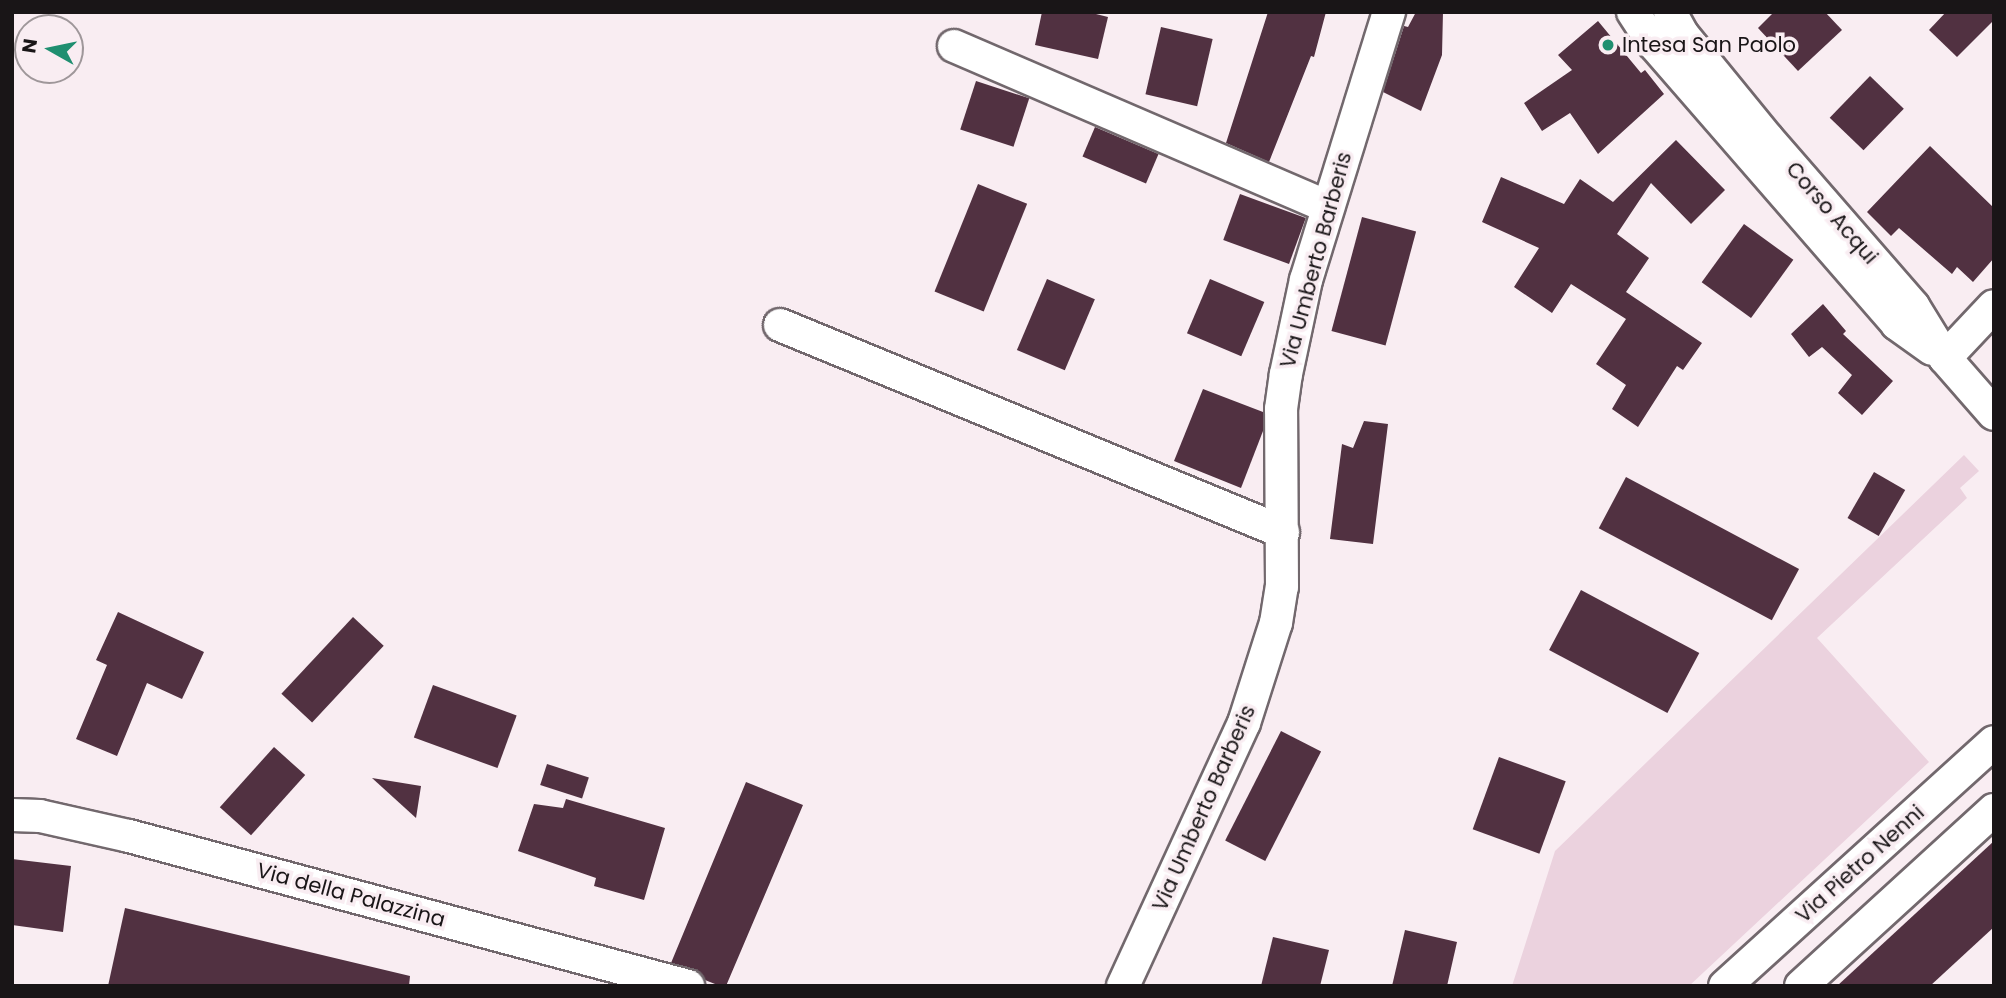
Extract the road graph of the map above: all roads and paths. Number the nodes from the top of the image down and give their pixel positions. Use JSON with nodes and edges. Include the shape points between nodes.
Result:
{"nodes":[{"id":1,"x":1389,"y":12,"type":"edge"},
{"id":2,"x":1633,"y":12,"type":"edge"},
{"id":3,"x":1670,"y":12,"type":"edge"},
{"id":4,"x":954,"y":46,"type":"dead end"},
{"id":5,"x":1327,"y":207,"type":"junction"},
{"id":6,"x":1994,"y":306,"type":"edge"},
{"id":7,"x":780,"y":325,"type":"dead end"},
{"id":8,"x":1945,"y":358,"type":"junction"},
{"id":9,"x":1994,"y":414,"type":"edge"},
{"id":10,"x":1283,"y":533,"type":"junction"},
{"id":11,"x":1994,"y":742,"type":"edge"},
{"id":12,"x":1994,"y":810,"type":"edge"},
{"id":13,"x":12,"y":815,"type":"edge"},
{"id":14,"x":688,"y":986,"type":"edge"},
{"id":15,"x":1124,"y":986,"type":"edge"},
{"id":16,"x":1725,"y":986,"type":"edge"},
{"id":17,"x":1801,"y":986,"type":"edge"}],
"edges":[{"from":1,"to":5,"type":"street","name":"Via Umberto Barberis"},
{"from":2,"to":8,"type":"street","via":[[1654,44],[1897,324]]},
{"from":3,"to":8,"type":"street","name":"Corso Acqui","via":[[1683,35],[1767,138],[1913,306]]},
{"from":4,"to":5,"type":"street"},
{"from":5,"to":10,"type":"street","name":"Via Umberto Barberis","via":[[1306,280],[1281,409]]},
{"from":6,"to":8,"type":"street"},
{"from":7,"to":10,"type":"street"},
{"from":8,"to":9,"type":"street","name":"Corso Acqui"},
{"from":10,"to":15,"type":"street","name":"Via Umberto Barberis","via":[[1276,623],[1244,723]]},
{"from":11,"to":16,"type":"street","name":"Via Pietro Nenni"},
{"from":12,"to":17,"type":"street"},
{"from":13,"to":14,"type":"street","name":"Via della Palazzina","via":[[40,816],[128,836]]}]}
